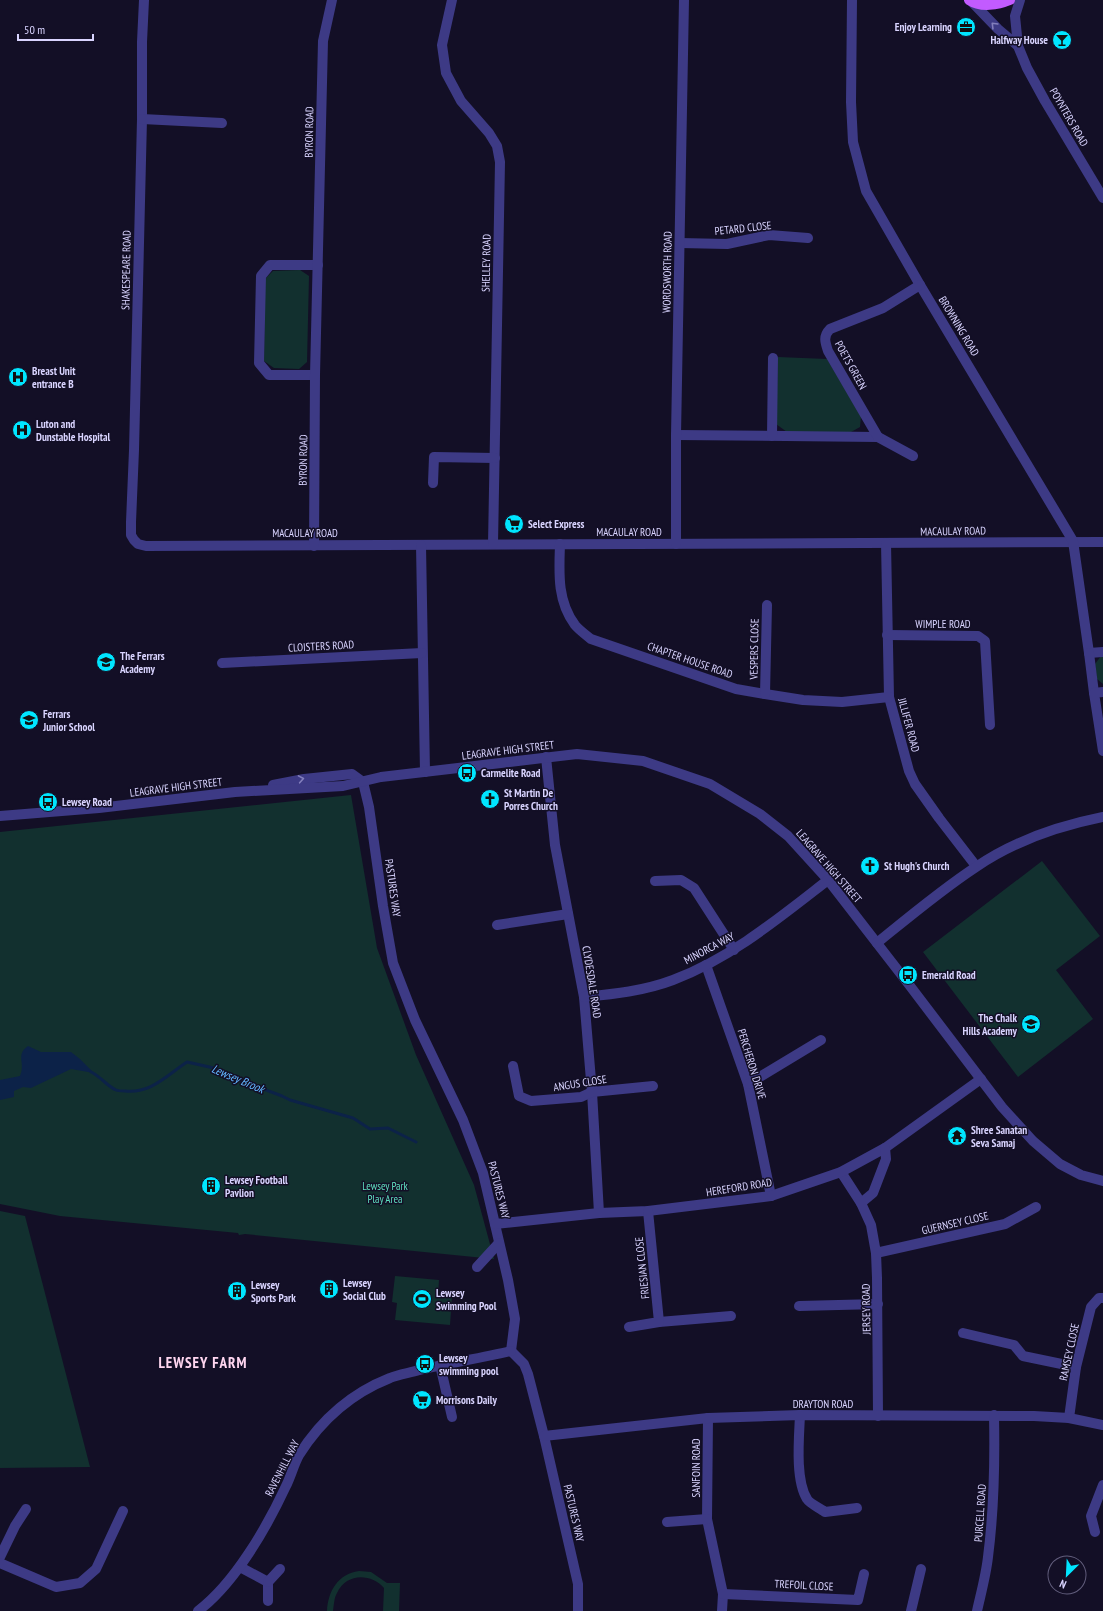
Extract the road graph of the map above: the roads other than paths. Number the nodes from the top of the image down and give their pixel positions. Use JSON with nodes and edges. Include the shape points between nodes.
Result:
{"nodes":[{"id":1,"x":144,"y":0,"type":"edge"},
{"id":2,"x":332,"y":0,"type":"edge"},
{"id":3,"x":452,"y":0,"type":"edge"},
{"id":4,"x":684,"y":0,"type":"edge"},
{"id":5,"x":852,"y":0,"type":"edge"},
{"id":6,"x":1010,"y":0,"type":"edge"},
{"id":7,"x":1020,"y":0,"type":"edge"},
{"id":8,"x":970,"y":1,"type":"edge"},
{"id":9,"x":1018,"y":46,"type":"junction"},
{"id":10,"x":142,"y":119,"type":"junction"},
{"id":11,"x":222,"y":123,"type":"dead end"},
{"id":12,"x":1103,"y":198,"type":"edge"},
{"id":13,"x":808,"y":238,"type":"dead end"},
{"id":14,"x":680,"y":243,"type":"junction"},
{"id":15,"x":318,"y":265,"type":"junction"},
{"id":16,"x":920,"y":285,"type":"junction"},
{"id":17,"x":773,"y":358,"type":"dead end"},
{"id":18,"x":316,"y":375,"type":"junction"},
{"id":19,"x":676,"y":434,"type":"junction"},
{"id":20,"x":772,"y":436,"type":"junction"},
{"id":21,"x":878,"y":437,"type":"junction"},
{"id":22,"x":913,"y":456,"type":"dead end"},
{"id":23,"x":495,"y":458,"type":"junction"},
{"id":24,"x":433,"y":483,"type":"dead end"},
{"id":25,"x":134,"y":540,"type":"joint"},
{"id":26,"x":1073,"y":541,"type":"junction"},
{"id":27,"x":1103,"y":542,"type":"edge"},
{"id":28,"x":886,"y":543,"type":"junction"},
{"id":29,"x":493,"y":544,"type":"junction"},
{"id":30,"x":560,"y":544,"type":"junction"},
{"id":31,"x":676,"y":544,"type":"junction"},
{"id":32,"x":421,"y":545,"type":"junction"},
{"id":33,"x":314,"y":546,"type":"junction"},
{"id":34,"x":767,"y":605,"type":"dead end"},
{"id":35,"x":887,"y":635,"type":"junction"},
{"id":36,"x":1103,"y":652,"type":"edge"},
{"id":37,"x":422,"y":653,"type":"junction"},
{"id":38,"x":1089,"y":653,"type":"junction"},
{"id":39,"x":222,"y":663,"type":"dead end"},
{"id":40,"x":1099,"y":692,"type":"edge"},
{"id":41,"x":765,"y":694,"type":"junction"},
{"id":42,"x":889,"y":697,"type":"junction"},
{"id":43,"x":990,"y":724,"type":"dead end"},
{"id":44,"x":1103,"y":751,"type":"edge"},
{"id":45,"x":546,"y":757,"type":"junction"},
{"id":46,"x":425,"y":772,"type":"junction"},
{"id":47,"x":363,"y":782,"type":"junction"},
{"id":48,"x":0,"y":816,"type":"edge"},
{"id":49,"x":1103,"y":817,"type":"edge"},
{"id":50,"x":976,"y":866,"type":"junction"},
{"id":51,"x":828,"y":880,"type":"junction"},
{"id":52,"x":655,"y":881,"type":"dead end"},
{"id":53,"x":568,"y":914,"type":"junction"},
{"id":54,"x":497,"y":925,"type":"dead end"},
{"id":55,"x":877,"y":943,"type":"junction"},
{"id":56,"x":734,"y":950,"type":"junction"},
{"id":57,"x":706,"y":965,"type":"junction"},
{"id":58,"x":584,"y":997,"type":"junction"},
{"id":59,"x":821,"y":1040,"type":"dead end"},
{"id":60,"x":513,"y":1066,"type":"dead end"},
{"id":61,"x":981,"y":1079,"type":"junction"},
{"id":62,"x":748,"y":1084,"type":"junction"},
{"id":63,"x":653,"y":1086,"type":"dead end"},
{"id":64,"x":592,"y":1092,"type":"junction"},
{"id":65,"x":885,"y":1148,"type":"junction"},
{"id":66,"x":841,"y":1172,"type":"junction"},
{"id":67,"x":1103,"y":1181,"type":"edge"},
{"id":68,"x":771,"y":1196,"type":"junction"},
{"id":69,"x":861,"y":1203,"type":"junction"},
{"id":70,"x":1036,"y":1207,"type":"dead end"},
{"id":71,"x":648,"y":1211,"type":"junction"},
{"id":72,"x":599,"y":1213,"type":"junction"},
{"id":73,"x":495,"y":1224,"type":"junction"},
{"id":74,"x":499,"y":1244,"type":"junction"},
{"id":75,"x":876,"y":1253,"type":"junction"},
{"id":76,"x":477,"y":1267,"type":"dead end"},
{"id":77,"x":1103,"y":1298,"type":"edge"},
{"id":78,"x":878,"y":1304,"type":"junction"},
{"id":79,"x":799,"y":1306,"type":"dead end"},
{"id":80,"x":731,"y":1316,"type":"dead end"},
{"id":81,"x":659,"y":1322,"type":"junction"},
{"id":82,"x":630,"y":1327,"type":"dead end"},
{"id":83,"x":963,"y":1333,"type":"dead end"},
{"id":84,"x":511,"y":1351,"type":"junction"},
{"id":85,"x":440,"y":1365,"type":"junction"},
{"id":86,"x":1076,"y":1367,"type":"junction"},
{"id":87,"x":800,"y":1415,"type":"junction"},
{"id":88,"x":878,"y":1416,"type":"junction"},
{"id":89,"x":994,"y":1416,"type":"junction"},
{"id":90,"x":452,"y":1417,"type":"dead end"},
{"id":91,"x":708,"y":1418,"type":"junction"},
{"id":92,"x":1069,"y":1418,"type":"junction"},
{"id":93,"x":1103,"y":1425,"type":"edge"},
{"id":94,"x":544,"y":1436,"type":"junction"},
{"id":95,"x":1103,"y":1486,"type":"edge"},
{"id":96,"x":857,"y":1508,"type":"dead end"},
{"id":97,"x":26,"y":1509,"type":"dead end"},
{"id":98,"x":123,"y":1511,"type":"dead end"},
{"id":99,"x":707,"y":1519,"type":"junction"},
{"id":100,"x":667,"y":1522,"type":"dead end"},
{"id":101,"x":1095,"y":1532,"type":"dead end"},
{"id":102,"x":0,"y":1558,"type":"edge"},
{"id":103,"x":0,"y":1563,"type":"edge"},
{"id":104,"x":240,"y":1567,"type":"junction"},
{"id":105,"x":280,"y":1569,"type":"dead end"},
{"id":106,"x":921,"y":1569,"type":"dead end"},
{"id":107,"x":864,"y":1574,"type":"dead end"},
{"id":108,"x":268,"y":1582,"type":"junction"},
{"id":109,"x":723,"y":1594,"type":"junction"},
{"id":110,"x":268,"y":1601,"type":"dead end"},
{"id":111,"x":198,"y":1611,"type":"edge"},
{"id":112,"x":578,"y":1611,"type":"edge"},
{"id":113,"x":722,"y":1611,"type":"edge"},
{"id":114,"x":911,"y":1611,"type":"edge"},
{"id":115,"x":977,"y":1611,"type":"edge"}],
"edges":[{"from":1,"to":10,"type":"street","name":"SHAKESPEARE ROAD"},
{"from":2,"to":15,"type":"street","name":"BYRON ROAD","via":[[323,41]]},
{"from":3,"to":23,"type":"street","name":"SHELLEY ROAD","via":[[442,45],[446,73],[461,101],[497,146],[500,162]]},
{"from":4,"to":14,"type":"street","name":"WORDSWORTH ROAD"},
{"from":5,"to":16,"type":"street","name":"BROWNING ROAD","via":[[851,102],[854,142],[866,191]]},
{"from":6,"to":8,"type":"main road","via":[[984,5]]},
{"from":7,"to":9,"type":"street","name":"POYNTERS ROAD","via":[[1015,16]]},
{"from":9,"to":8,"type":"street","name":"POYNTERS ROAD","one_way":true},
{"from":9,"to":12,"type":"street","name":"POYNTERS ROAD","via":[[1027,68]]},
{"from":10,"to":11,"type":"street"},
{"from":10,"to":25,"type":"street","name":"SHAKESPEARE ROAD","via":[[130,522]]},
{"from":13,"to":14,"type":"street","name":"PETARD CLOSE","via":[[769,235],[727,244]]},
{"from":14,"to":19,"type":"street","name":"WORDSWORTH ROAD"},
{"from":15,"to":18,"type":"street","name":"BYRON ROAD"},
{"from":15,"to":18,"type":"street","via":[[270,265],[261,276],[259,363],[269,374]]},
{"from":16,"to":21,"type":"street","name":"POETS GREEN","via":[[883,308],[830,329],[825,336],[828,351]]},
{"from":16,"to":26,"type":"street","name":"BROWNING ROAD"},
{"from":17,"to":20,"type":"street"},
{"from":18,"to":33,"type":"street","name":"BYRON ROAD"},
{"from":19,"to":20,"type":"street"},
{"from":19,"to":31,"type":"street","name":"WORDSWORTH ROAD"},
{"from":20,"to":21,"type":"street"},
{"from":21,"to":22,"type":"street"},
{"from":23,"to":24,"type":"street","via":[[434,457]]},
{"from":23,"to":29,"type":"street","name":"SHELLEY ROAD"},
{"from":25,"to":33,"type":"street","name":"MACAULAY ROAD","via":[[146,546]]},
{"from":26,"to":27,"type":"street","name":"MACAULAY ROAD"},
{"from":26,"to":28,"type":"street","name":"MACAULAY ROAD"},
{"from":26,"to":38,"type":"street","name":"BROWNING ROAD"},
{"from":28,"to":31,"type":"street","name":"MACAULAY ROAD"},
{"from":28,"to":35,"type":"street","name":"JILLIFER ROAD"},
{"from":29,"to":30,"type":"street","name":"MACAULAY ROAD"},
{"from":29,"to":32,"type":"street","name":"MACAULAY ROAD"},
{"from":30,"to":31,"type":"street","name":"MACAULAY ROAD"},
{"from":30,"to":41,"type":"street","name":"CHAPTER HOUSE ROAD","via":[[560,593],[564,608],[575,626],[591,639],[736,689]]},
{"from":32,"to":33,"type":"street","name":"MACAULAY ROAD"},
{"from":32,"to":37,"type":"street"},
{"from":34,"to":41,"type":"street","name":"VESPERS CLOSE"},
{"from":35,"to":42,"type":"street","name":"JILLIFER ROAD"},
{"from":35,"to":43,"type":"street","name":"WIMPLE ROAD","via":[[978,636],[985,641]]},
{"from":36,"to":38,"type":"street"},
{"from":37,"to":39,"type":"street","name":"CLOISTERS ROAD"},
{"from":37,"to":46,"type":"street"},
{"from":38,"to":40,"type":"street","name":"BROWNING ROAD"},
{"from":40,"to":44,"type":"street","name":"BROWNING ROAD"},
{"from":41,"to":42,"type":"street","name":"CHAPTER HOUSE ROAD","via":[[803,700],[842,702]]},
{"from":42,"to":50,"type":"street","name":"JILLIFER ROAD","via":[[915,784]]},
{"from":45,"to":46,"type":"street","name":"LEAGRAVE HIGH STREET"},
{"from":45,"to":51,"type":"street","name":"LEAGRAVE HIGH STREET","via":[[577,754],[644,761],[710,784],[760,814],[788,836]]},
{"from":45,"to":53,"type":"street","name":"CLYDESDALE ROAD","via":[[556,845]]},
{"from":46,"to":47,"type":"street","name":"LEAGRAVE HIGH STREET","via":[[381,777]]},
{"from":47,"to":48,"type":"street","name":"LEAGRAVE HIGH STREET","via":[[343,786],[236,792],[99,808]]},
{"from":47,"to":73,"type":"street","name":"PASTURES WAY","via":[[370,807],[393,963],[414,1020],[463,1120],[483,1173]]},
{"from":49,"to":50,"type":"street","via":[[1044,833]]},
{"from":50,"to":55,"type":"street"},
{"from":51,"to":55,"type":"street","name":"LEAGRAVE HIGH STREET"},
{"from":51,"to":56,"type":"street","name":"MINORCA WAY"},
{"from":52,"to":56,"type":"street","via":[[681,880],[694,888]]},
{"from":53,"to":54,"type":"street"},
{"from":53,"to":58,"type":"street","name":"CLYDESDALE ROAD"},
{"from":55,"to":61,"type":"street","name":"LEAGRAVE HIGH STREET"},
{"from":56,"to":57,"type":"street","name":"MINORCA WAY"},
{"from":57,"to":58,"type":"street","name":"MINORCA WAY","via":[[672,980],[634,991]]},
{"from":57,"to":62,"type":"street","name":"PERCHERON DRIVE"},
{"from":58,"to":64,"type":"street","name":"CLYDESDALE ROAD"},
{"from":59,"to":62,"type":"street"},
{"from":60,"to":64,"type":"street","name":"ANGUS CLOSE","via":[[519,1096],[531,1101],[581,1097]]},
{"from":61,"to":65,"type":"street","name":"HEREFORD ROAD"},
{"from":61,"to":67,"type":"street","name":"LEAGRAVE HIGH STREET","via":[[1033,1141],[1060,1164],[1081,1175]]},
{"from":62,"to":68,"type":"street","name":"PERCHERON DRIVE"},
{"from":63,"to":64,"type":"street","name":"ANGUS CLOSE"},
{"from":64,"to":72,"type":"street","name":"CLYDESDALE ROAD"},
{"from":65,"to":66,"type":"street","name":"HEREFORD ROAD"},
{"from":65,"to":69,"type":"street","via":[[886,1159],[873,1193]]},
{"from":66,"to":68,"type":"street","name":"HEREFORD ROAD"},
{"from":66,"to":69,"type":"street","name":"JERSEY ROAD"},
{"from":68,"to":71,"type":"street","name":"HEREFORD ROAD"},
{"from":69,"to":75,"type":"street","name":"JERSEY ROAD","via":[[871,1225]]},
{"from":70,"to":75,"type":"street","name":"GUERNSEY CLOSE","via":[[1005,1224]]},
{"from":71,"to":72,"type":"street","name":"HEREFORD ROAD"},
{"from":71,"to":81,"type":"street","name":"FRIESIAN CLOSE"},
{"from":72,"to":73,"type":"street","name":"HEREFORD ROAD"},
{"from":73,"to":74,"type":"street","name":"PASTURES WAY"},
{"from":74,"to":76,"type":"street"},
{"from":74,"to":84,"type":"street","name":"PASTURES WAY","via":[[515,1319]]},
{"from":75,"to":78,"type":"street","name":"JERSEY ROAD"},
{"from":77,"to":86,"type":"street","name":"RAMSEY CLOSE","via":[[1099,1298],[1091,1307]]},
{"from":78,"to":79,"type":"street"},
{"from":78,"to":88,"type":"street","name":"JERSEY ROAD"},
{"from":80,"to":81,"type":"street"},
{"from":81,"to":82,"type":"street"},
{"from":83,"to":86,"type":"street","via":[[1014,1345],[1023,1356]]},
{"from":84,"to":85,"type":"street","name":"RAVENHILL WAY"},
{"from":84,"to":94,"type":"street","name":"PASTURES WAY","via":[[524,1364],[528,1374]]},
{"from":85,"to":90,"type":"street"},
{"from":85,"to":104,"type":"street","name":"RAVENHILL WAY","via":[[391,1378],[355,1396],[332,1415],[313,1435],[298,1457],[286,1486]]},
{"from":86,"to":92,"type":"street","name":"RAMSEY CLOSE"},
{"from":87,"to":88,"type":"street","name":"DRAYTON ROAD"},
{"from":87,"to":91,"type":"street","name":"DRAYTON ROAD"},
{"from":87,"to":96,"type":"street","via":[[798,1454],[800,1476],[807,1500],[825,1512]]},
{"from":88,"to":89,"type":"street","name":"DRAYTON ROAD"},
{"from":89,"to":92,"type":"street","name":"DRAYTON ROAD"},
{"from":89,"to":115,"type":"street","name":"PURCELL ROAD","via":[[993,1510],[988,1558]]},
{"from":91,"to":94,"type":"street","name":"DRAYTON ROAD"},
{"from":91,"to":99,"type":"street","name":"SANFOIN ROAD"},
{"from":92,"to":93,"type":"street","name":"DRAYTON ROAD"},
{"from":94,"to":112,"type":"street","name":"PASTURES WAY","via":[[578,1584]]},
{"from":95,"to":101,"type":"street","via":[[1091,1516]]},
{"from":97,"to":102,"type":"street"},
{"from":98,"to":103,"type":"street","via":[[96,1569],[80,1583],[56,1587]]},
{"from":99,"to":100,"type":"street"},
{"from":99,"to":109,"type":"street","name":"SANFOIN ROAD"},
{"from":104,"to":108,"type":"street"},
{"from":104,"to":111,"type":"street","name":"RAVENHILL WAY","via":[[210,1602]]},
{"from":105,"to":108,"type":"street"},
{"from":106,"to":114,"type":"street"},
{"from":107,"to":109,"type":"street","name":"TREFOIL CLOSE","via":[[858,1600]]},
{"from":108,"to":110,"type":"street"},
{"from":109,"to":113,"type":"street","name":"SANFOIN ROAD"}]}
